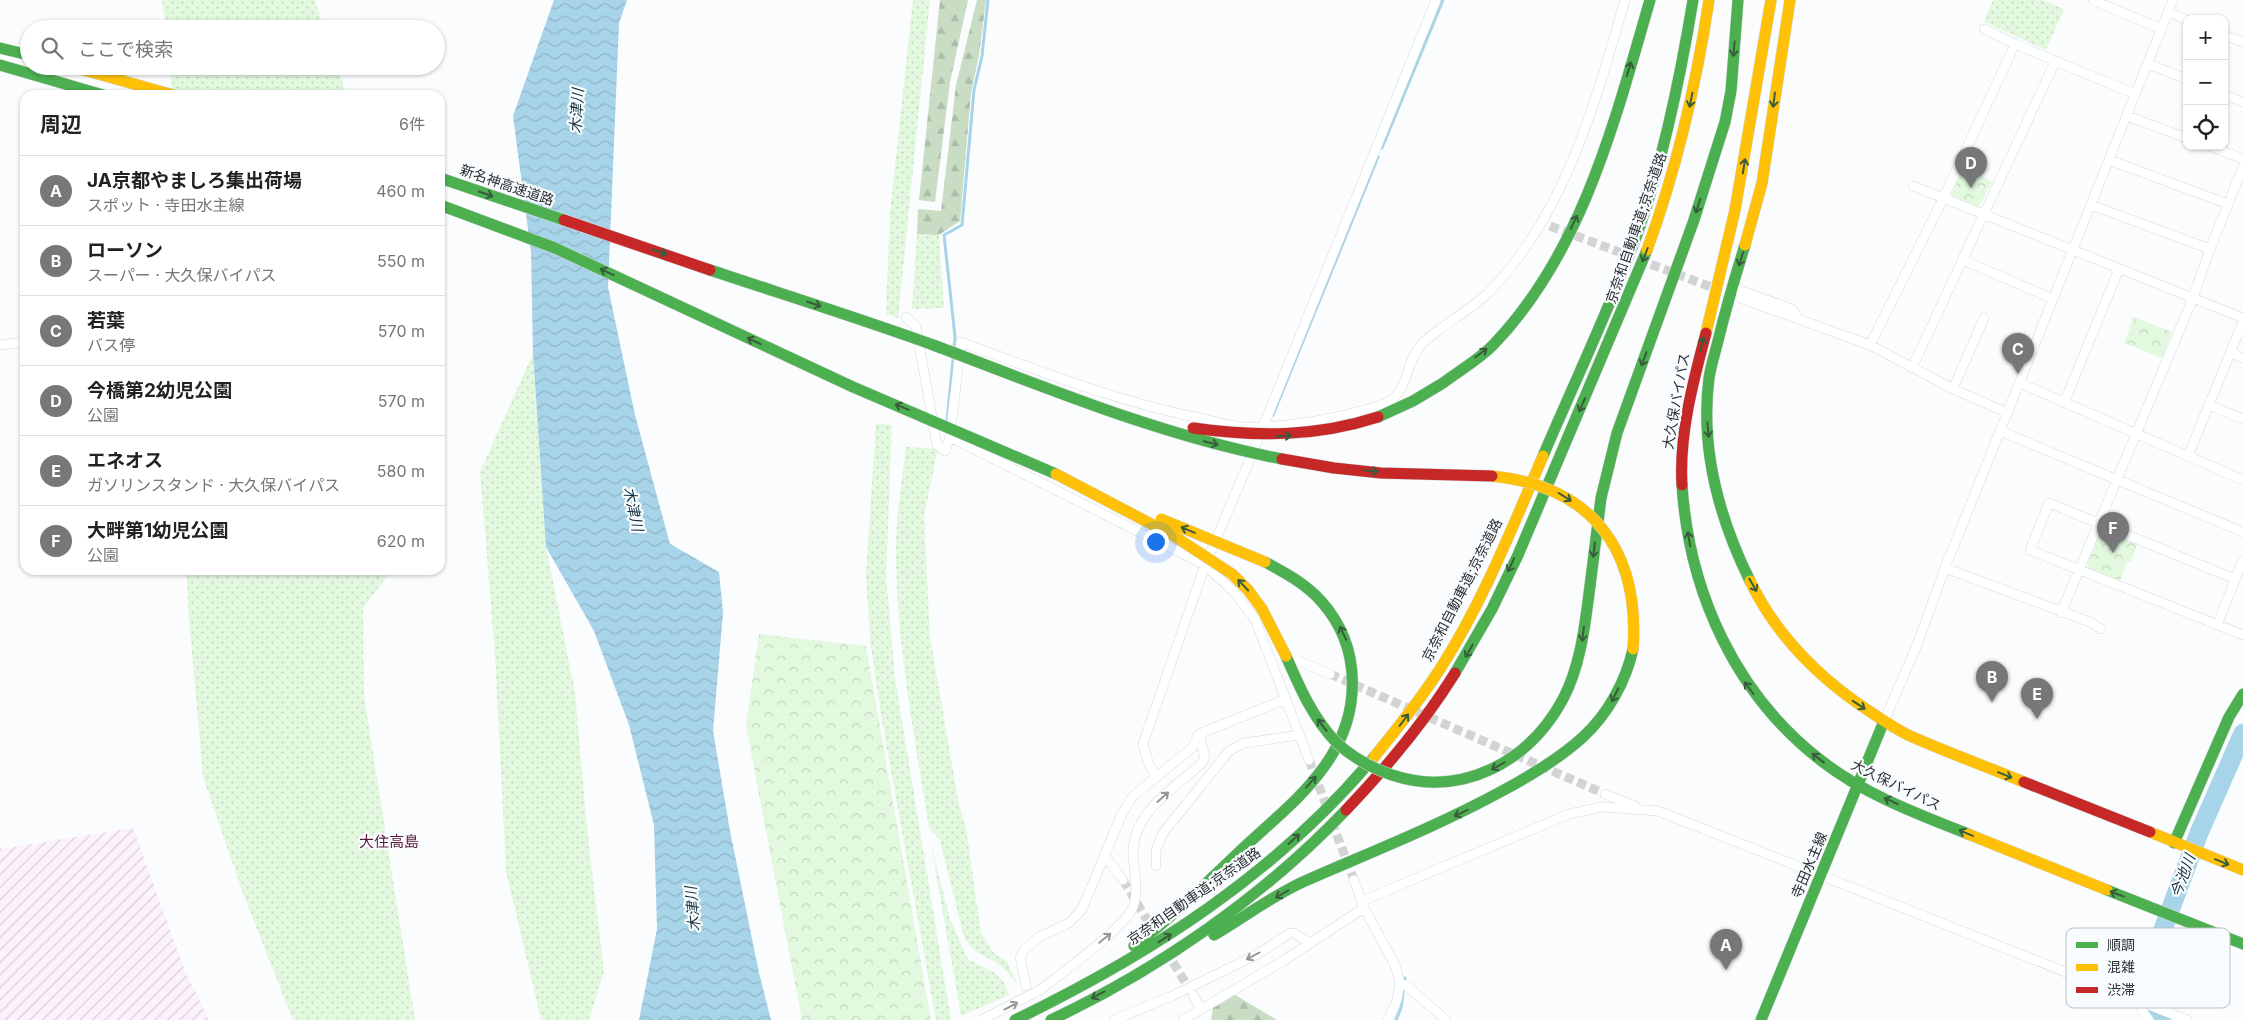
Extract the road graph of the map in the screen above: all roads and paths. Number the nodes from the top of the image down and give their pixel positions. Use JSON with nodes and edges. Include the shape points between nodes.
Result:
{"nodes":[{"id":1,"x":1436,"y":0,"type":"edge"},
{"id":2,"x":1625,"y":0,"type":"edge"},
{"id":3,"x":1650,"y":0,"type":"edge"},
{"id":4,"x":1693,"y":0,"type":"edge"},
{"id":5,"x":1709,"y":0,"type":"edge"},
{"id":6,"x":1738,"y":0,"type":"edge"},
{"id":7,"x":1771,"y":0,"type":"edge"},
{"id":8,"x":1790,"y":0,"type":"edge"},
{"id":9,"x":2093,"y":0,"type":"edge"},
{"id":10,"x":2173,"y":0,"type":"edge"},
{"id":11,"x":2168,"y":12,"type":"junction"},
{"id":12,"x":2183,"y":18,"type":"edge"},
{"id":13,"x":1984,"y":28,"type":"dead end"},
{"id":14,"x":2161,"y":29,"type":"junction"},
{"id":15,"x":2228,"y":36,"type":"edge"},
{"id":16,"x":2243,"y":42,"type":"edge"},
{"id":17,"x":2015,"y":44,"type":"junction"},
{"id":18,"x":0,"y":48,"type":"edge"},
{"id":19,"x":20,"y":53,"type":"edge"},
{"id":20,"x":2055,"y":62,"type":"junction"},
{"id":21,"x":2148,"y":64,"type":"junction"},
{"id":22,"x":0,"y":65,"type":"edge"},
{"id":23,"x":20,"y":71,"type":"edge"},
{"id":24,"x":35,"y":75,"type":"edge"},
{"id":25,"x":102,"y":75,"type":"edge"},
{"id":26,"x":2183,"y":78,"type":"edge"},
{"id":27,"x":87,"y":90,"type":"edge"},
{"id":28,"x":155,"y":90,"type":"edge"},
{"id":29,"x":2135,"y":94,"type":"junction"},
{"id":30,"x":2228,"y":96,"type":"edge"},
{"id":31,"x":2243,"y":102,"type":"edge"},
{"id":32,"x":2127,"y":116,"type":"junction"},
{"id":33,"x":2183,"y":137,"type":"edge"},
{"id":34,"x":2220,"y":150,"type":"edge"},
{"id":35,"x":2243,"y":159,"type":"edge"},
{"id":36,"x":2109,"y":160,"type":"junction"},
{"id":37,"x":2243,"y":167,"type":"edge"},
{"id":38,"x":445,"y":180,"type":"edge"},
{"id":39,"x":1913,"y":186,"type":"dead end"},
{"id":40,"x":1943,"y":199,"type":"junction"},
{"id":41,"x":2091,"y":204,"type":"junction"},
{"id":42,"x":2228,"y":204,"type":"junction"},
{"id":43,"x":445,"y":207,"type":"edge"},
{"id":44,"x":1984,"y":215,"type":"junction"},
{"id":45,"x":2210,"y":249,"type":"junction"},
{"id":46,"x":2073,"y":250,"type":"junction"},
{"id":47,"x":1962,"y":260,"type":"junction"},
{"id":48,"x":2119,"y":269,"type":"junction"},
{"id":49,"x":1732,"y":287,"type":"junction"},
{"id":50,"x":1740,"y":298,"type":"dead end"},
{"id":51,"x":2193,"y":298,"type":"junction"},
{"id":52,"x":2053,"y":299,"type":"junction"},
{"id":53,"x":906,"y":317,"type":"dead end"},
{"id":54,"x":1797,"y":318,"type":"junction"},
{"id":55,"x":1984,"y":318,"type":"dead end"},
{"id":56,"x":2243,"y":320,"type":"edge"},
{"id":57,"x":20,"y":343,"type":"edge"},
{"id":58,"x":1870,"y":345,"type":"junction"},
{"id":59,"x":0,"y":346,"type":"edge"},
{"id":60,"x":2230,"y":353,"type":"junction"},
{"id":61,"x":2243,"y":358,"type":"edge"},
{"id":62,"x":983,"y":366,"type":"junction"},
{"id":63,"x":1912,"y":368,"type":"junction"},
{"id":64,"x":2020,"y":383,"type":"junction"},
{"id":65,"x":1953,"y":389,"type":"junction"},
{"id":66,"x":2064,"y":403,"type":"junction"},
{"id":67,"x":2209,"y":405,"type":"junction"},
{"id":68,"x":2008,"y":413,"type":"junction"},
{"id":69,"x":2243,"y":419,"type":"edge"},
{"id":70,"x":1263,"y":426,"type":"junction"},
{"id":71,"x":2000,"y":431,"type":"junction"},
{"id":72,"x":2136,"y":434,"type":"junction"},
{"id":73,"x":950,"y":437,"type":"junction"},
{"id":74,"x":2188,"y":456,"type":"junction"},
{"id":75,"x":2117,"y":480,"type":"junction"},
{"id":76,"x":2243,"y":480,"type":"edge"},
{"id":77,"x":1072,"y":481,"type":"junction"},
{"id":78,"x":2099,"y":523,"type":"junction"},
{"id":79,"x":2243,"y":532,"type":"edge"},
{"id":80,"x":2243,"y":560,"type":"edge"},
{"id":81,"x":1205,"y":565,"type":"junction"},
{"id":82,"x":1945,"y":568,"type":"junction"},
{"id":83,"x":2079,"y":570,"type":"junction"},
{"id":84,"x":2235,"y":580,"type":"junction"},
{"id":85,"x":2061,"y":612,"type":"junction"},
{"id":86,"x":2217,"y":625,"type":"junction"},
{"id":87,"x":2101,"y":629,"type":"dead end"},
{"id":88,"x":2243,"y":635,"type":"edge"},
{"id":89,"x":1266,"y":646,"type":"junction"},
{"id":90,"x":1330,"y":674,"type":"tunnel mouth"},
{"id":91,"x":2243,"y":694,"type":"edge"},
{"id":92,"x":1286,"y":699,"type":"junction"},
{"id":93,"x":1884,"y":721,"type":"junction"},
{"id":94,"x":1199,"y":734,"type":"junction"},
{"id":95,"x":1299,"y":735,"type":"junction"},
{"id":96,"x":1309,"y":760,"type":"tunnel mouth"},
{"id":97,"x":1158,"y":777,"type":"junction"},
{"id":98,"x":1858,"y":785,"type":"junction"},
{"id":99,"x":1605,"y":794,"type":"tunnel mouth"},
{"id":100,"x":1640,"y":809,"type":"junction"},
{"id":101,"x":2179,"y":845,"type":"junction"},
{"id":102,"x":1104,"y":855,"type":"junction"},
{"id":103,"x":1156,"y":866,"type":"dead end"},
{"id":104,"x":2243,"y":870,"type":"edge"},
{"id":105,"x":1820,"y":875,"type":"junction"},
{"id":106,"x":1123,"y":880,"type":"tunnel mouth"},
{"id":107,"x":1354,"y":880,"type":"tunnel mouth"},
{"id":108,"x":1363,"y":904,"type":"junction"},
{"id":109,"x":2205,"y":928,"type":"edge"},
{"id":110,"x":2230,"y":939,"type":"edge"},
{"id":111,"x":1310,"y":943,"type":"junction"},
{"id":112,"x":2243,"y":944,"type":"edge"},
{"id":113,"x":2066,"y":972,"type":"edge"},
{"id":114,"x":1400,"y":983,"type":"junction"},
{"id":115,"x":1026,"y":986,"type":"dead end"},
{"id":116,"x":1115,"y":987,"type":"junction"},
{"id":117,"x":1193,"y":995,"type":"tunnel mouth"},
{"id":118,"x":1048,"y":1005,"type":"junction"},
{"id":119,"x":2142,"y":1008,"type":"edge"},
{"id":120,"x":2156,"y":1008,"type":"edge"},
{"id":121,"x":1201,"y":1009,"type":"junction"},
{"id":122,"x":981,"y":1020,"type":"edge"},
{"id":123,"x":1015,"y":1020,"type":"edge"},
{"id":124,"x":1051,"y":1020,"type":"edge"},
{"id":125,"x":1114,"y":1020,"type":"edge"},
{"id":126,"x":1183,"y":1020,"type":"edge"},
{"id":127,"x":1388,"y":1020,"type":"edge"},
{"id":128,"x":1446,"y":1020,"type":"edge"},
{"id":129,"x":1760,"y":1020,"type":"edge"},
{"id":130,"x":2148,"y":1020,"type":"edge"},
{"id":131,"x":2187,"y":1020,"type":"edge"}],
"edges":[{"from":1,"to":70,"type":"street"},
{"from":2,"to":70,"type":"street","via":[[1597,97],[1546,224],[1508,271],[1485,296],[1418,348],[1406,380],[1390,401],[1317,421]]},
{"from":62,"to":3,"type":"main road","one_way":true,"bridge":true,"via":[[1126,413],[1230,434],[1302,435],[1337,429],[1402,407],[1443,383],[1493,344],[1528,302],[1563,248],[1596,174]]},
{"from":118,"to":4,"type":"main road","name":"京奈和自動車道;京奈道路","one_way":true,"via":[[1164,938],[1268,863],[1362,774],[1441,667],[1515,517],[1637,233],[1674,107]]},
{"from":5,"to":116,"type":"main road","name":"京奈和自動車道;京奈道路","one_way":true,"via":[[1689,111],[1664,201],[1621,315],[1479,633],[1432,710],[1345,813],[1277,875],[1230,912]]},
{"from":6,"to":77,"type":"main road","one_way":true,"bridge":true,"via":[[1731,91],[1724,122],[1694,220],[1617,433],[1601,498],[1582,647],[1556,712],[1538,736],[1506,761],[1470,777],[1434,783],[1377,770],[1350,754],[1331,737],[1314,714],[1261,605],[1233,574],[1171,534]]},
{"from":98,"to":7,"type":"main road","name":"大久保バイパス","one_way":true,"via":[[1830,767],[1781,725],[1763,706],[1730,659],[1699,585],[1691,557],[1685,512],[1682,456],[1692,382],[1740,188]]},
{"from":8,"to":49,"type":"main road","name":"大久保バイパス","one_way":true,"via":[[1762,184]]},
{"from":9,"to":14,"type":"street"},
{"from":10,"to":11,"type":"street"},
{"from":11,"to":12,"type":"street"},
{"from":11,"to":14,"type":"street"},
{"from":13,"to":17,"type":"street"},
{"from":14,"to":21,"type":"street"},
{"from":15,"to":16,"type":"street"},
{"from":17,"to":20,"type":"street"},
{"from":17,"to":40,"type":"street"},
{"from":18,"to":19,"type":"main road"},
{"from":20,"to":29,"type":"street"},
{"from":20,"to":44,"type":"street"},
{"from":21,"to":26,"type":"street"},
{"from":21,"to":29,"type":"street"},
{"from":22,"to":23,"type":"main road"},
{"from":24,"to":27,"type":"main road"},
{"from":25,"to":28,"type":"main road"},
{"from":29,"to":32,"type":"street"},
{"from":30,"to":31,"type":"street"},
{"from":32,"to":33,"type":"street"},
{"from":32,"to":36,"type":"street"},
{"from":34,"to":35,"type":"street"},
{"from":36,"to":41,"type":"street"},
{"from":36,"to":42,"type":"street"},
{"from":37,"to":42,"type":"street"},
{"from":38,"to":62,"type":"main road","name":"新名神高速道路","one_way":true,"bridge":true,"via":[[919,340]]},
{"from":39,"to":40,"type":"street"},
{"from":40,"to":44,"type":"street"},
{"from":40,"to":58,"type":"street"},
{"from":41,"to":45,"type":"street"},
{"from":41,"to":46,"type":"street"},
{"from":42,"to":45,"type":"street"},
{"from":77,"to":43,"type":"main road","one_way":true,"bridge":true,"via":[[853,387],[555,248]]},
{"from":44,"to":46,"type":"street"},
{"from":44,"to":47,"type":"street"},
{"from":45,"to":51,"type":"street"},
{"from":46,"to":48,"type":"street"},
{"from":46,"to":52,"type":"street"},
{"from":47,"to":52,"type":"street"},
{"from":47,"to":63,"type":"street"},
{"from":48,"to":51,"type":"street"},
{"from":48,"to":66,"type":"street"},
{"from":49,"to":54,"type":"street","via":[[1792,309]]},
{"from":49,"to":93,"type":"main road","name":"大久保バイパス","one_way":true,"via":[[1709,382],[1710,462],[1719,508],[1733,547],[1771,616],[1792,646],[1855,703]]},
{"from":50,"to":54,"type":"street"},
{"from":51,"to":56,"type":"street"},
{"from":51,"to":72,"type":"street"},
{"from":52,"to":64,"type":"street"},
{"from":53,"to":73,"type":"street","via":[[916,327],[937,445],[945,451]]},
{"from":54,"to":58,"type":"street"},
{"from":55,"to":65,"type":"street"},
{"from":56,"to":60,"type":"street"},
{"from":57,"to":59,"type":"street"},
{"from":58,"to":63,"type":"street"},
{"from":60,"to":61,"type":"street"},
{"from":60,"to":67,"type":"street"},
{"from":62,"to":116,"type":"main road","one_way":true,"bridge":true,"via":[[1138,422],[1227,447],[1327,466],[1412,474],[1514,478],[1556,492],[1602,528],[1624,563],[1632,584],[1636,627],[1629,668],[1611,703],[1584,736],[1554,760],[1470,809],[1303,882],[1176,960]]},
{"from":63,"to":65,"type":"street"},
{"from":64,"to":66,"type":"street"},
{"from":64,"to":68,"type":"street"},
{"from":65,"to":68,"type":"street"},
{"from":66,"to":72,"type":"street"},
{"from":67,"to":69,"type":"street"},
{"from":67,"to":74,"type":"street"},
{"from":68,"to":71,"type":"street"},
{"from":70,"to":73,"type":"street","via":[[1243,427],[1162,409],[1056,377],[961,342]]},
{"from":70,"to":81,"type":"street"},
{"from":71,"to":75,"type":"street"},
{"from":71,"to":82,"type":"street"},
{"from":72,"to":74,"type":"street"},
{"from":72,"to":75,"type":"street"},
{"from":73,"to":81,"type":"street"},
{"from":74,"to":76,"type":"street"},
{"from":75,"to":78,"type":"street"},
{"from":75,"to":79,"type":"street"},
{"from":118,"to":77,"type":"main road","one_way":true,"bridge":true,"via":[[1142,940],[1306,789],[1342,737],[1353,696],[1348,644],[1339,624],[1320,600],[1287,574]]},
{"from":78,"to":83,"type":"street"},
{"from":78,"to":83,"type":"street","via":[[2049,503],[2030,550]]},
{"from":78,"to":84,"type":"street"},
{"from":80,"to":84,"type":"street"},
{"from":81,"to":89,"type":"street","via":[[1233,591],[1255,619]]},
{"from":81,"to":97,"type":"street","via":[[1143,744],[1149,765]]},
{"from":82,"to":85,"type":"street"},
{"from":82,"to":93,"type":"street","via":[[1917,645]]},
{"from":83,"to":85,"type":"street"},
{"from":83,"to":86,"type":"street"},
{"from":84,"to":86,"type":"street"},
{"from":85,"to":87,"type":"street"},
{"from":86,"to":88,"type":"street"},
{"from":89,"to":90,"type":"street"},
{"from":89,"to":92,"type":"street"},
{"from":91,"to":101,"type":"main road","via":[[2229,717]]},
{"from":92,"to":94,"type":"street"},
{"from":92,"to":95,"type":"street"},
{"from":93,"to":98,"type":"main road","name":"寺田水主線"},
{"from":93,"to":101,"type":"main road","name":"大久保バイパス","one_way":true,"via":[[1955,755]]},
{"from":94,"to":97,"type":"street","via":[[1193,747]]},
{"from":122,"to":94,"type":"street","one_way":true,"bridge":true,"via":[[1040,990],[1121,924],[1134,907],[1134,835],[1159,801],[1202,764],[1205,757]]},
{"from":95,"to":96,"type":"street"},
{"from":95,"to":103,"type":"street","via":[[1244,743],[1229,751],[1164,833],[1156,850]]},
{"from":97,"to":102,"type":"street","via":[[1133,796]]},
{"from":98,"to":105,"type":"main road","name":"寺田水主線"},
{"from":109,"to":98,"type":"main road","name":"大久保バイパス","one_way":true,"via":[[2033,862]]},
{"from":99,"to":100,"type":"street"},
{"from":100,"to":105,"type":"street","via":[[1658,811]]},
{"from":100,"to":108,"type":"street","via":[[1602,807],[1568,814]]},
{"from":101,"to":104,"type":"main road","name":"大久保バイパス","one_way":true},
{"from":102,"to":106,"type":"street"},
{"from":102,"to":115,"type":"street","via":[[1082,909],[1069,923],[1039,937],[1024,950],[1020,957]]},
{"from":105,"to":113,"type":"street"},
{"from":105,"to":129,"type":"main road","name":"寺田水主線"},
{"from":107,"to":108,"type":"street"},
{"from":108,"to":111,"type":"street"},
{"from":108,"to":114,"type":"street","via":[[1395,965]]},
{"from":112,"to":110,"type":"main road","name":"大久保バイパス","one_way":true},
{"from":111,"to":121,"type":"street"},
{"from":111,"to":125,"type":"street","one_way":true,"via":[[1290,933],[1241,962]]},
{"from":114,"to":127,"type":"street"},
{"from":114,"to":128,"type":"street"},
{"from":116,"to":124,"type":"main road","name":"京奈和自動車道;京奈道路","one_way":true},
{"from":117,"to":121,"type":"street"},
{"from":118,"to":123,"type":"main road","name":"京奈和自動車道;京奈道路"},
{"from":119,"to":130,"type":"street"},
{"from":120,"to":131,"type":"street"},
{"from":121,"to":126,"type":"street"}]}
